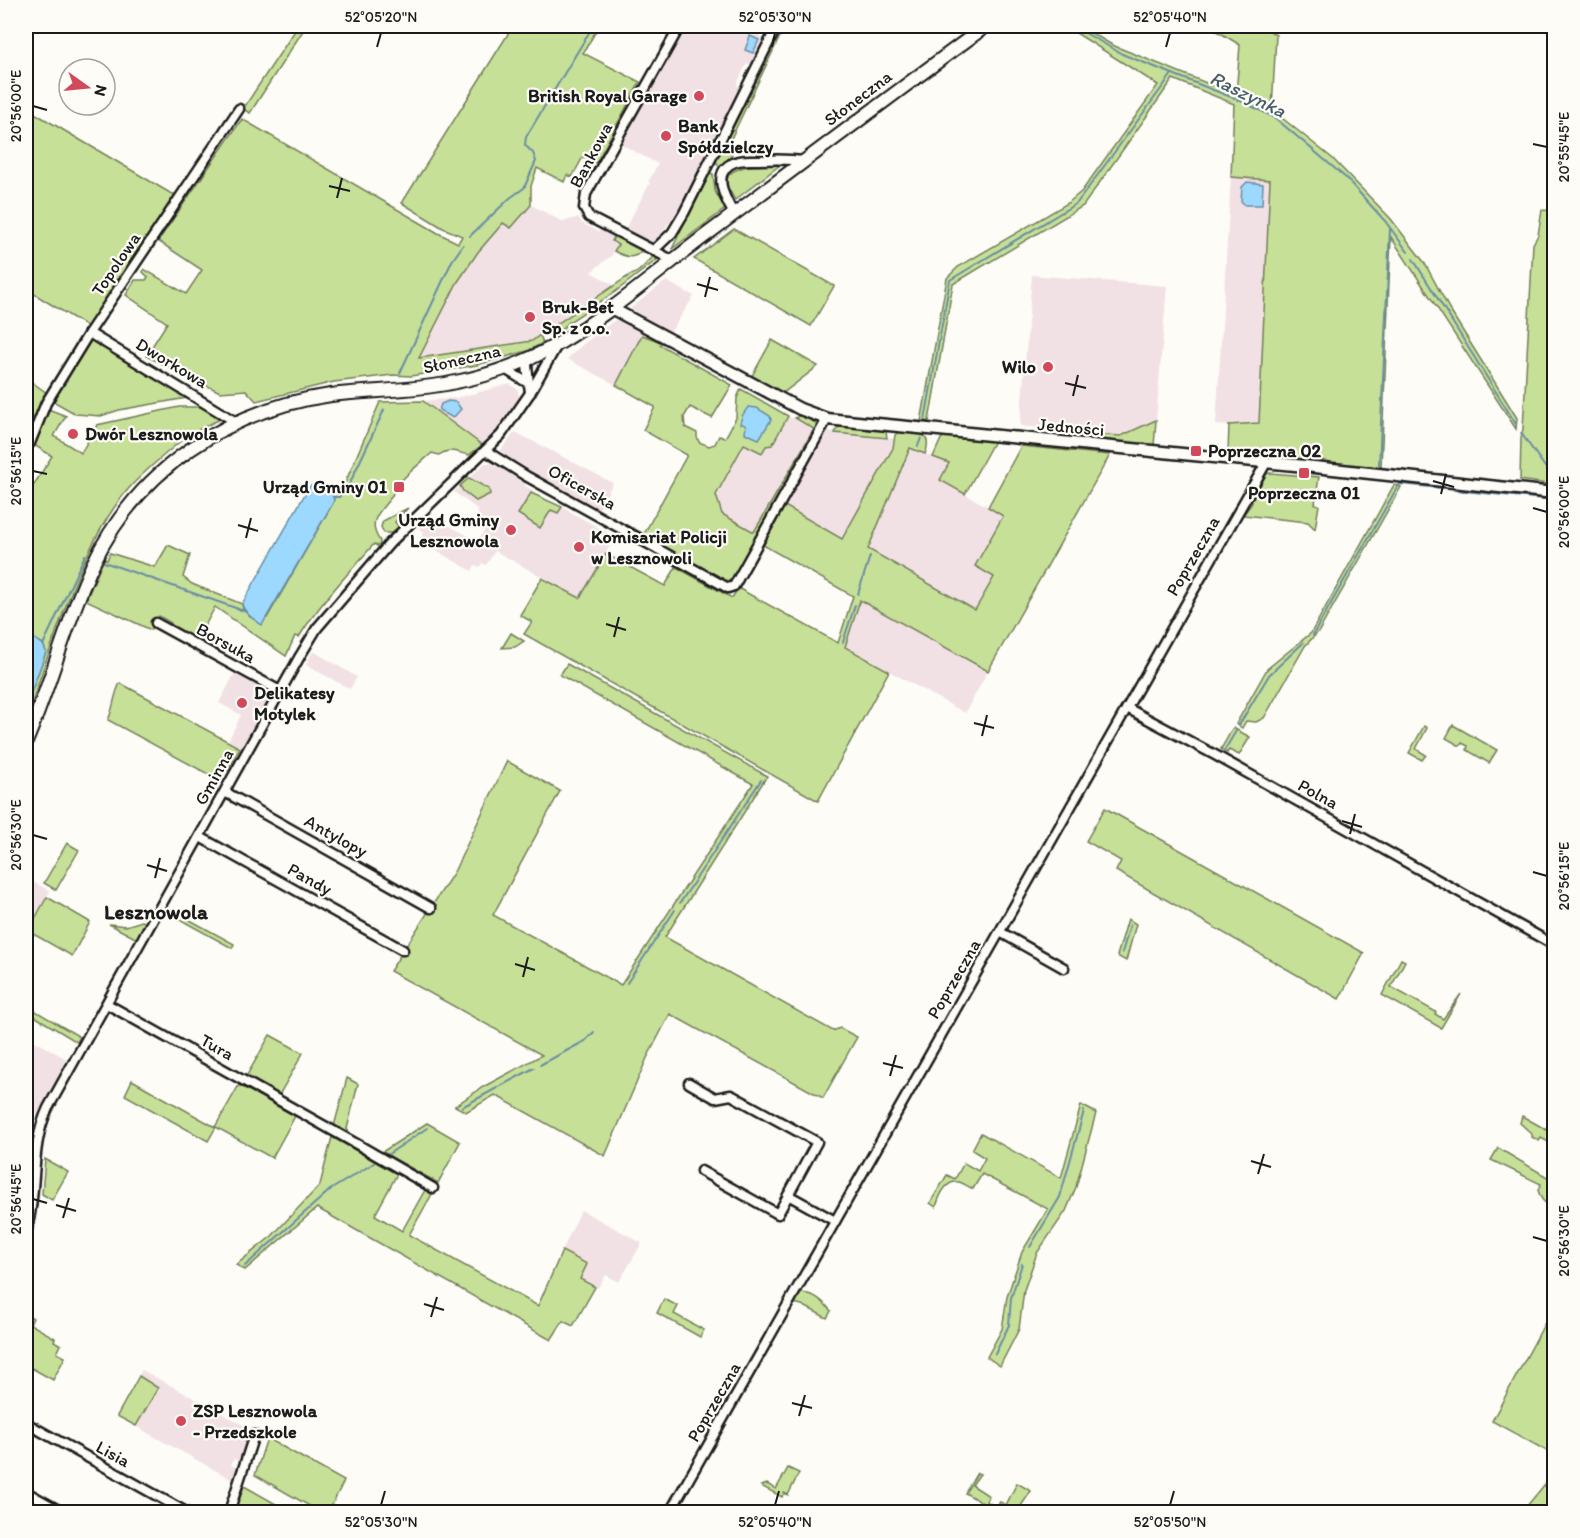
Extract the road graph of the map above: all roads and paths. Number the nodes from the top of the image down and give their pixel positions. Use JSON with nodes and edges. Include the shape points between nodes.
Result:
{"nodes":[{"id":1,"x":680,"y":26,"type":"edge"},
{"id":2,"x":777,"y":26,"type":"edge"},
{"id":3,"x":986,"y":26,"type":"edge"},
{"id":4,"x":239,"y":109,"type":"dead end"},
{"id":5,"x":805,"y":161,"type":"junction"},
{"id":6,"x":708,"y":166,"type":"junction"},
{"id":7,"x":723,"y":172,"type":"junction"},
{"id":8,"x":734,"y":214,"type":"junction"},
{"id":9,"x":654,"y":250,"type":"junction"},
{"id":10,"x":672,"y":260,"type":"junction"},
{"id":11,"x":611,"y":308,"type":"junction"},
{"id":12,"x":89,"y":333,"type":"junction"},
{"id":13,"x":558,"y":344,"type":"junction"},
{"id":14,"x":529,"y":358,"type":"junction"},
{"id":15,"x":505,"y":369,"type":"junction"},
{"id":16,"x":538,"y":380,"type":"junction"},
{"id":17,"x":530,"y":388,"type":"junction"},
{"id":18,"x":827,"y":419,"type":"junction"},
{"id":19,"x":236,"y":422,"type":"junction"},
{"id":20,"x":30,"y":443,"type":"dead end"},
{"id":21,"x":486,"y":451,"type":"junction"},
{"id":22,"x":1266,"y":463,"type":"junction"},
{"id":23,"x":1554,"y":493,"type":"edge"},
{"id":24,"x":156,"y":623,"type":"dead end"},
{"id":25,"x":280,"y":691,"type":"junction"},
{"id":26,"x":1127,"y":708,"type":"junction"},
{"id":27,"x":26,"y":742,"type":"edge"},
{"id":28,"x":225,"y":792,"type":"junction"},
{"id":29,"x":200,"y":837,"type":"junction"},
{"id":30,"x":431,"y":908,"type":"dead end"},
{"id":31,"x":1000,"y":932,"type":"junction"},
{"id":32,"x":1554,"y":945,"type":"edge"},
{"id":33,"x":403,"y":950,"type":"dead end"},
{"id":34,"x":1064,"y":968,"type":"dead end"},
{"id":35,"x":107,"y":1004,"type":"junction"},
{"id":36,"x":689,"y":1083,"type":"dead end"},
{"id":37,"x":701,"y":1171,"type":"dead end"},
{"id":38,"x":433,"y":1188,"type":"dead end"},
{"id":39,"x":788,"y":1195,"type":"junction"},
{"id":40,"x":835,"y":1221,"type":"junction"},
{"id":41,"x":26,"y":1233,"type":"edge"},
{"id":42,"x":26,"y":1423,"type":"edge"},
{"id":43,"x":254,"y":1436,"type":"dead end"},
{"id":44,"x":26,"y":1492,"type":"edge"},
{"id":45,"x":62,"y":1512,"type":"edge"},
{"id":46,"x":186,"y":1512,"type":"edge"},
{"id":47,"x":229,"y":1512,"type":"edge"},
{"id":48,"x":670,"y":1512,"type":"edge"}],
"edges":[{"from":1,"to":9,"type":"street","name":"Bankowa","via":[[590,185],[584,208],[589,217]]},
{"from":2,"to":6,"type":"street"},
{"from":3,"to":5,"type":"main road","name":"Słoneczna"},
{"from":4,"to":12,"type":"street","name":"Topolowa"},
{"from":5,"to":7,"type":"street","via":[[740,161]]},
{"from":5,"to":8,"type":"main road","name":"Słoneczna"},
{"from":6,"to":7,"type":"street"},
{"from":6,"to":9,"type":"street","via":[[672,233]]},
{"from":7,"to":8,"type":"street","via":[[720,184]]},
{"from":8,"to":10,"type":"main road","name":"Słoneczna"},
{"from":9,"to":10,"type":"street","name":"Bankowa"},
{"from":10,"to":11,"type":"main road","name":"Słoneczna"},
{"from":11,"to":13,"type":"main road","name":"Słoneczna"},
{"from":11,"to":18,"type":"street","name":"Jedności","via":[[800,409]]},
{"from":12,"to":19,"type":"street","name":"Dworkowa"},
{"from":12,"to":20,"type":"street","name":"Topolowa","via":[[46,403]]},
{"from":13,"to":14,"type":"main road","name":"Słoneczna"},
{"from":13,"to":16,"type":"street","name":"Gminna"},
{"from":14,"to":15,"type":"main road","name":"Słoneczna"},
{"from":14,"to":16,"type":"street"},
{"from":14,"to":17,"type":"street"},
{"from":15,"to":17,"type":"street"},
{"from":15,"to":19,"type":"main road","name":"Słoneczna","via":[[453,383],[299,400]]},
{"from":16,"to":17,"type":"street","name":"Gminna"},
{"from":17,"to":21,"type":"street","name":"Gminna","via":[[501,435]]},
{"from":18,"to":21,"type":"street","name":"Oficerska","via":[[734,585],[728,588]]},
{"from":18,"to":22,"type":"street","name":"Jedności"},
{"from":19,"to":27,"type":"main road","name":"Słoneczna","via":[[177,459],[138,497],[114,528],[84,585]]},
{"from":21,"to":25,"type":"street","name":"Gminna","via":[[398,533],[338,602],[317,628]]},
{"from":22,"to":23,"type":"street","name":"Jedności"},
{"from":22,"to":26,"type":"street","name":"Poprzeczna"},
{"from":24,"to":25,"type":"street","name":"Borsuka"},
{"from":25,"to":28,"type":"street","name":"Gminna"},
{"from":26,"to":31,"type":"street","name":"Poprzeczna"},
{"from":26,"to":32,"type":"street","name":"Polna"},
{"from":28,"to":29,"type":"street","name":"Gminna"},
{"from":28,"to":30,"type":"street","name":"Antylopy"},
{"from":29,"to":33,"type":"street","name":"Pandy"},
{"from":29,"to":35,"type":"street","name":"Gminna"},
{"from":31,"to":34,"type":"street"},
{"from":31,"to":40,"type":"street","name":"Poprzeczna"},
{"from":35,"to":38,"type":"street","name":"Tura"},
{"from":35,"to":41,"type":"street","name":"Gminna","via":[[41,1123]]},
{"from":36,"to":39,"type":"street","via":[[715,1098],[731,1095],[817,1142]]},
{"from":37,"to":39,"type":"street","via":[[778,1214]]},
{"from":39,"to":40,"type":"street"},
{"from":40,"to":48,"type":"street","name":"Poprzeczna"},
{"from":42,"to":46,"type":"street","name":"Lisia"},
{"from":43,"to":47,"type":"street"},
{"from":44,"to":45,"type":"street"}]}
